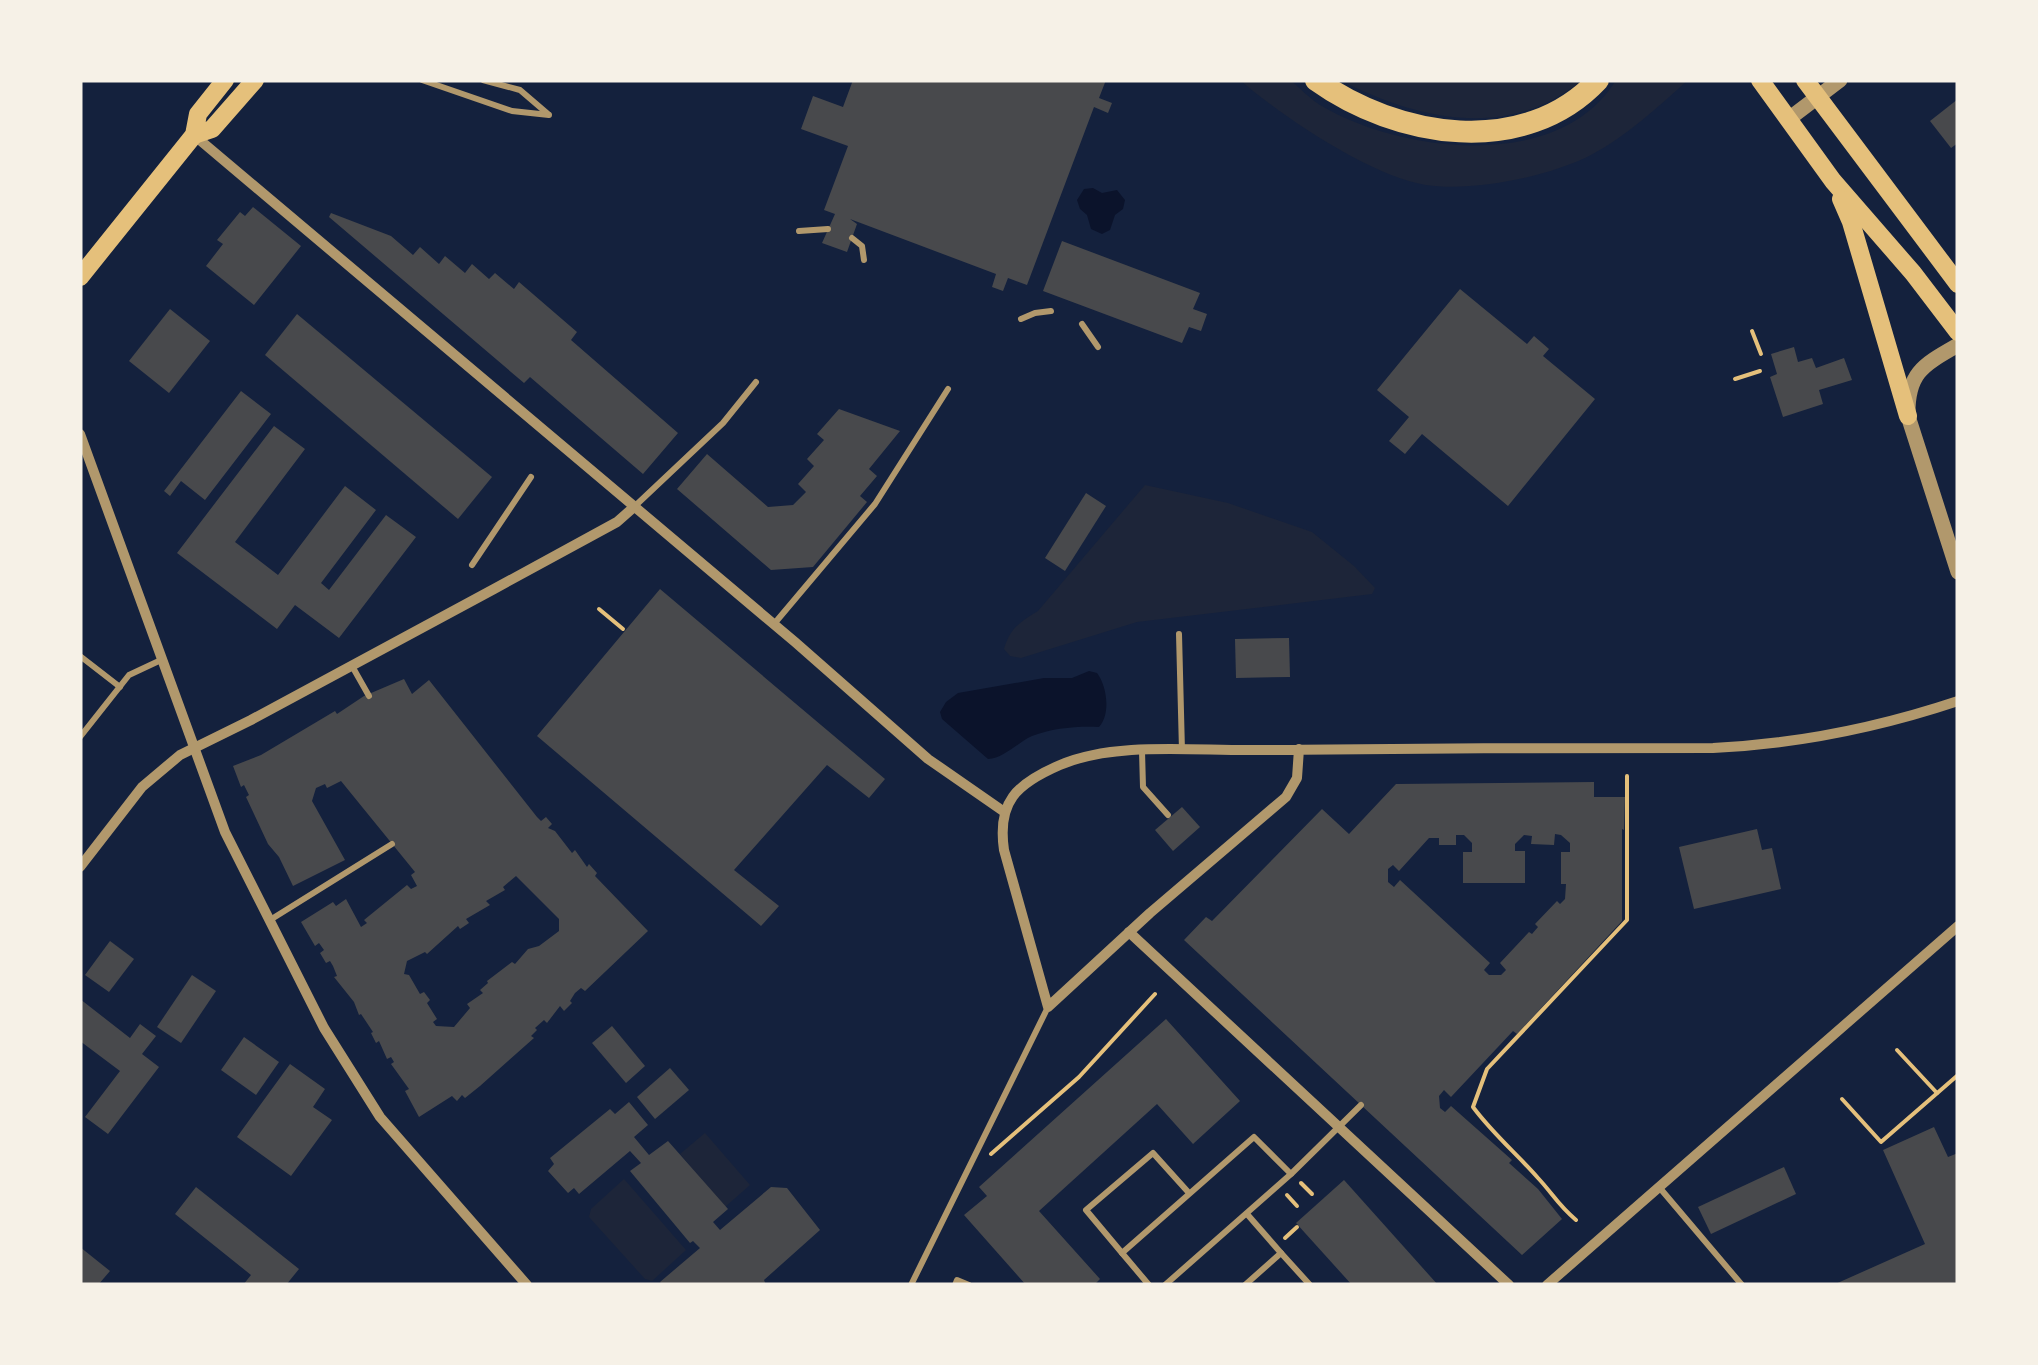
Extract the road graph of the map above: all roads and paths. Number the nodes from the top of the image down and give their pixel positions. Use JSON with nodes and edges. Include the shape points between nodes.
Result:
{"nodes":[{"id":1,"x":225,"y":80,"type":"edge"},
{"id":2,"x":255,"y":80,"type":"edge"},
{"id":3,"x":422,"y":80,"type":"edge"},
{"id":4,"x":483,"y":80,"type":"edge"},
{"id":5,"x":1316,"y":80,"type":"edge"},
{"id":6,"x":1598,"y":80,"type":"edge"},
{"id":7,"x":1760,"y":80,"type":"edge"},
{"id":8,"x":1805,"y":80,"type":"edge"},
{"id":9,"x":1840,"y":80,"type":"edge"},
{"id":10,"x":1818,"y":97,"type":"junction"},
{"id":11,"x":1790,"y":118,"type":"junction"},
{"id":12,"x":194,"y":135,"type":"junction"},
{"id":13,"x":1833,"y":181,"type":"junction"},
{"id":14,"x":828,"y":229,"type":"dead end"},
{"id":15,"x":799,"y":232,"type":"dead end"},
{"id":16,"x":852,"y":238,"type":"dead end"},
{"id":17,"x":864,"y":260,"type":"dead end"},
{"id":18,"x":80,"y":277,"type":"edge"},
{"id":19,"x":1958,"y":284,"type":"edge"},
{"id":20,"x":1051,"y":311,"type":"dead end"},
{"id":21,"x":1021,"y":319,"type":"dead end"},
{"id":22,"x":1082,"y":324,"type":"dead end"},
{"id":23,"x":1752,"y":331,"type":"dead end"},
{"id":24,"x":1958,"y":332,"type":"edge"},
{"id":25,"x":1958,"y":345,"type":"edge"},
{"id":26,"x":1098,"y":347,"type":"dead end"},
{"id":27,"x":1760,"y":354,"type":"dead end"},
{"id":28,"x":1760,"y":371,"type":"dead end"},
{"id":29,"x":1735,"y":379,"type":"dead end"},
{"id":30,"x":756,"y":382,"type":"dead end"},
{"id":31,"x":948,"y":388,"type":"dead end"},
{"id":32,"x":1908,"y":416,"type":"junction"},
{"id":33,"x":80,"y":434,"type":"edge"},
{"id":34,"x":531,"y":477,"type":"dead end"},
{"id":35,"x":634,"y":506,"type":"junction"},
{"id":36,"x":472,"y":565,"type":"dead end"},
{"id":37,"x":1958,"y":572,"type":"edge"},
{"id":38,"x":599,"y":609,"type":"dead end"},
{"id":39,"x":774,"y":624,"type":"junction"},
{"id":40,"x":623,"y":628,"type":"dead end"},
{"id":41,"x":1179,"y":634,"type":"dead end"},
{"id":42,"x":80,"y":656,"type":"edge"},
{"id":43,"x":162,"y":660,"type":"junction"},
{"id":44,"x":352,"y":666,"type":"junction"},
{"id":45,"x":120,"y":686,"type":"junction"},
{"id":46,"x":369,"y":696,"type":"dead end"},
{"id":47,"x":1958,"y":701,"type":"edge"},
{"id":48,"x":80,"y":738,"type":"edge"},
{"id":49,"x":194,"y":747,"type":"junction"},
{"id":50,"x":1298,"y":750,"type":"junction"},
{"id":51,"x":1142,"y":751,"type":"junction"},
{"id":52,"x":1182,"y":751,"type":"junction"},
{"id":53,"x":1627,"y":776,"type":"dead end"},
{"id":54,"x":1003,"y":811,"type":"junction"},
{"id":55,"x":1168,"y":816,"type":"dead end"},
{"id":56,"x":392,"y":844,"type":"dead end"},
{"id":57,"x":80,"y":867,"type":"edge"},
{"id":58,"x":270,"y":921,"type":"junction"},
{"id":59,"x":1958,"y":926,"type":"edge"},
{"id":60,"x":1129,"y":932,"type":"junction"},
{"id":61,"x":1155,"y":994,"type":"dead end"},
{"id":62,"x":1048,"y":1007,"type":"junction"},
{"id":63,"x":1897,"y":1050,"type":"dead end"},
{"id":64,"x":1958,"y":1075,"type":"edge"},
{"id":65,"x":1937,"y":1094,"type":"junction"},
{"id":66,"x":1842,"y":1099,"type":"dead end"},
{"id":67,"x":1361,"y":1105,"type":"dead end"},
{"id":68,"x":1339,"y":1128,"type":"junction"},
{"id":69,"x":989,"y":1156,"type":"dead end"},
{"id":70,"x":1292,"y":1174,"type":"junction"},
{"id":71,"x":1658,"y":1187,"type":"junction"},
{"id":72,"x":1190,"y":1193,"type":"junction"},
{"id":73,"x":1312,"y":1194,"type":"dead end"},
{"id":74,"x":1246,"y":1214,"type":"junction"},
{"id":75,"x":1576,"y":1220,"type":"dead end"},
{"id":76,"x":1282,"y":1252,"type":"junction"},
{"id":77,"x":1122,"y":1253,"type":"junction"},
{"id":78,"x":528,"y":1285,"type":"edge"},
{"id":79,"x":911,"y":1285,"type":"edge"},
{"id":80,"x":955,"y":1285,"type":"edge"},
{"id":81,"x":969,"y":1285,"type":"edge"},
{"id":82,"x":1150,"y":1285,"type":"edge"},
{"id":83,"x":1165,"y":1285,"type":"edge"},
{"id":84,"x":1244,"y":1285,"type":"edge"},
{"id":85,"x":1310,"y":1285,"type":"edge"},
{"id":86,"x":1509,"y":1285,"type":"edge"},
{"id":87,"x":1547,"y":1285,"type":"edge"},
{"id":88,"x":1742,"y":1285,"type":"edge"}],
"edges":[{"from":1,"to":12,"type":"main road","via":[[198,114]]},
{"from":2,"to":12,"type":"main road","via":[[212,129]]},
{"from":3,"to":4,"type":"lane","via":[[512,111],[549,115],[520,90]]},
{"from":5,"to":6,"type":"highway","via":[[1385,116],[1482,132],[1539,122]]},
{"from":7,"to":11,"type":"main road"},
{"from":8,"to":10,"type":"main road"},
{"from":9,"to":10,"type":"street"},
{"from":10,"to":11,"type":"street"},
{"from":10,"to":19,"type":"main road"},
{"from":11,"to":13,"type":"main road"},
{"from":12,"to":18,"type":"main road"},
{"from":12,"to":35,"type":"street"},
{"from":13,"to":24,"type":"main road"},
{"from":13,"to":32,"type":"main road"},
{"from":14,"to":15,"type":"lane"},
{"from":16,"to":17,"type":"lane"},
{"from":20,"to":21,"type":"lane"},
{"from":22,"to":26,"type":"lane"},
{"from":23,"to":27,"type":"path"},
{"from":25,"to":32,"type":"street","via":[[1915,376]]},
{"from":28,"to":29,"type":"path"},
{"from":30,"to":35,"type":"lane","via":[[723,424]]},
{"from":31,"to":39,"type":"lane","via":[[876,504]]},
{"from":32,"to":37,"type":"street"},
{"from":33,"to":43,"type":"street"},
{"from":34,"to":36,"type":"lane"},
{"from":35,"to":39,"type":"street"},
{"from":35,"to":44,"type":"street","via":[[616,522]]},
{"from":38,"to":40,"type":"path"},
{"from":39,"to":54,"type":"street","via":[[928,759]]},
{"from":41,"to":52,"type":"lane"},
{"from":42,"to":45,"type":"lane"},
{"from":43,"to":45,"type":"lane","via":[[129,674]]},
{"from":43,"to":49,"type":"street"},
{"from":44,"to":46,"type":"lane"},
{"from":44,"to":49,"type":"street"},
{"from":45,"to":48,"type":"lane"},
{"from":47,"to":50,"type":"street","via":[[1862,729],[1765,746]]},
{"from":49,"to":57,"type":"street","via":[[154,775]]},
{"from":49,"to":58,"type":"street","via":[[225,832]]},
{"from":50,"to":52,"type":"street"},
{"from":50,"to":60,"type":"street","via":[[1298,778],[1286,797]]},
{"from":51,"to":52,"type":"street"},
{"from":51,"to":54,"type":"street","via":[[1061,764],[1016,791]]},
{"from":51,"to":55,"type":"lane","via":[[1142,787]]},
{"from":53,"to":75,"type":"path","via":[[1627,920],[1487,1069],[1473,1108]]},
{"from":54,"to":62,"type":"street","via":[[1004,850]]},
{"from":56,"to":58,"type":"lane"},
{"from":58,"to":78,"type":"street","via":[[371,1104]]},
{"from":59,"to":71,"type":"street"},
{"from":60,"to":62,"type":"street"},
{"from":60,"to":68,"type":"street"},
{"from":61,"to":69,"type":"path","via":[[1079,1077]]},
{"from":62,"to":79,"type":"lane"},
{"from":63,"to":65,"type":"path"},
{"from":64,"to":65,"type":"path"},
{"from":65,"to":66,"type":"path","via":[[1881,1142]]},
{"from":67,"to":68,"type":"lane"},
{"from":68,"to":70,"type":"lane"},
{"from":68,"to":86,"type":"street"},
{"from":70,"to":72,"type":"lane","via":[[1254,1136]]},
{"from":70,"to":73,"type":"path"},
{"from":70,"to":74,"type":"lane"},
{"from":71,"to":87,"type":"street"},
{"from":71,"to":88,"type":"lane"},
{"from":72,"to":77,"type":"lane"},
{"from":72,"to":77,"type":"lane","via":[[1153,1153],[1086,1210]]},
{"from":74,"to":76,"type":"lane"},
{"from":74,"to":83,"type":"lane"},
{"from":76,"to":84,"type":"lane"},
{"from":76,"to":85,"type":"lane"},
{"from":77,"to":82,"type":"lane"},
{"from":80,"to":81,"type":"lane"}]}
